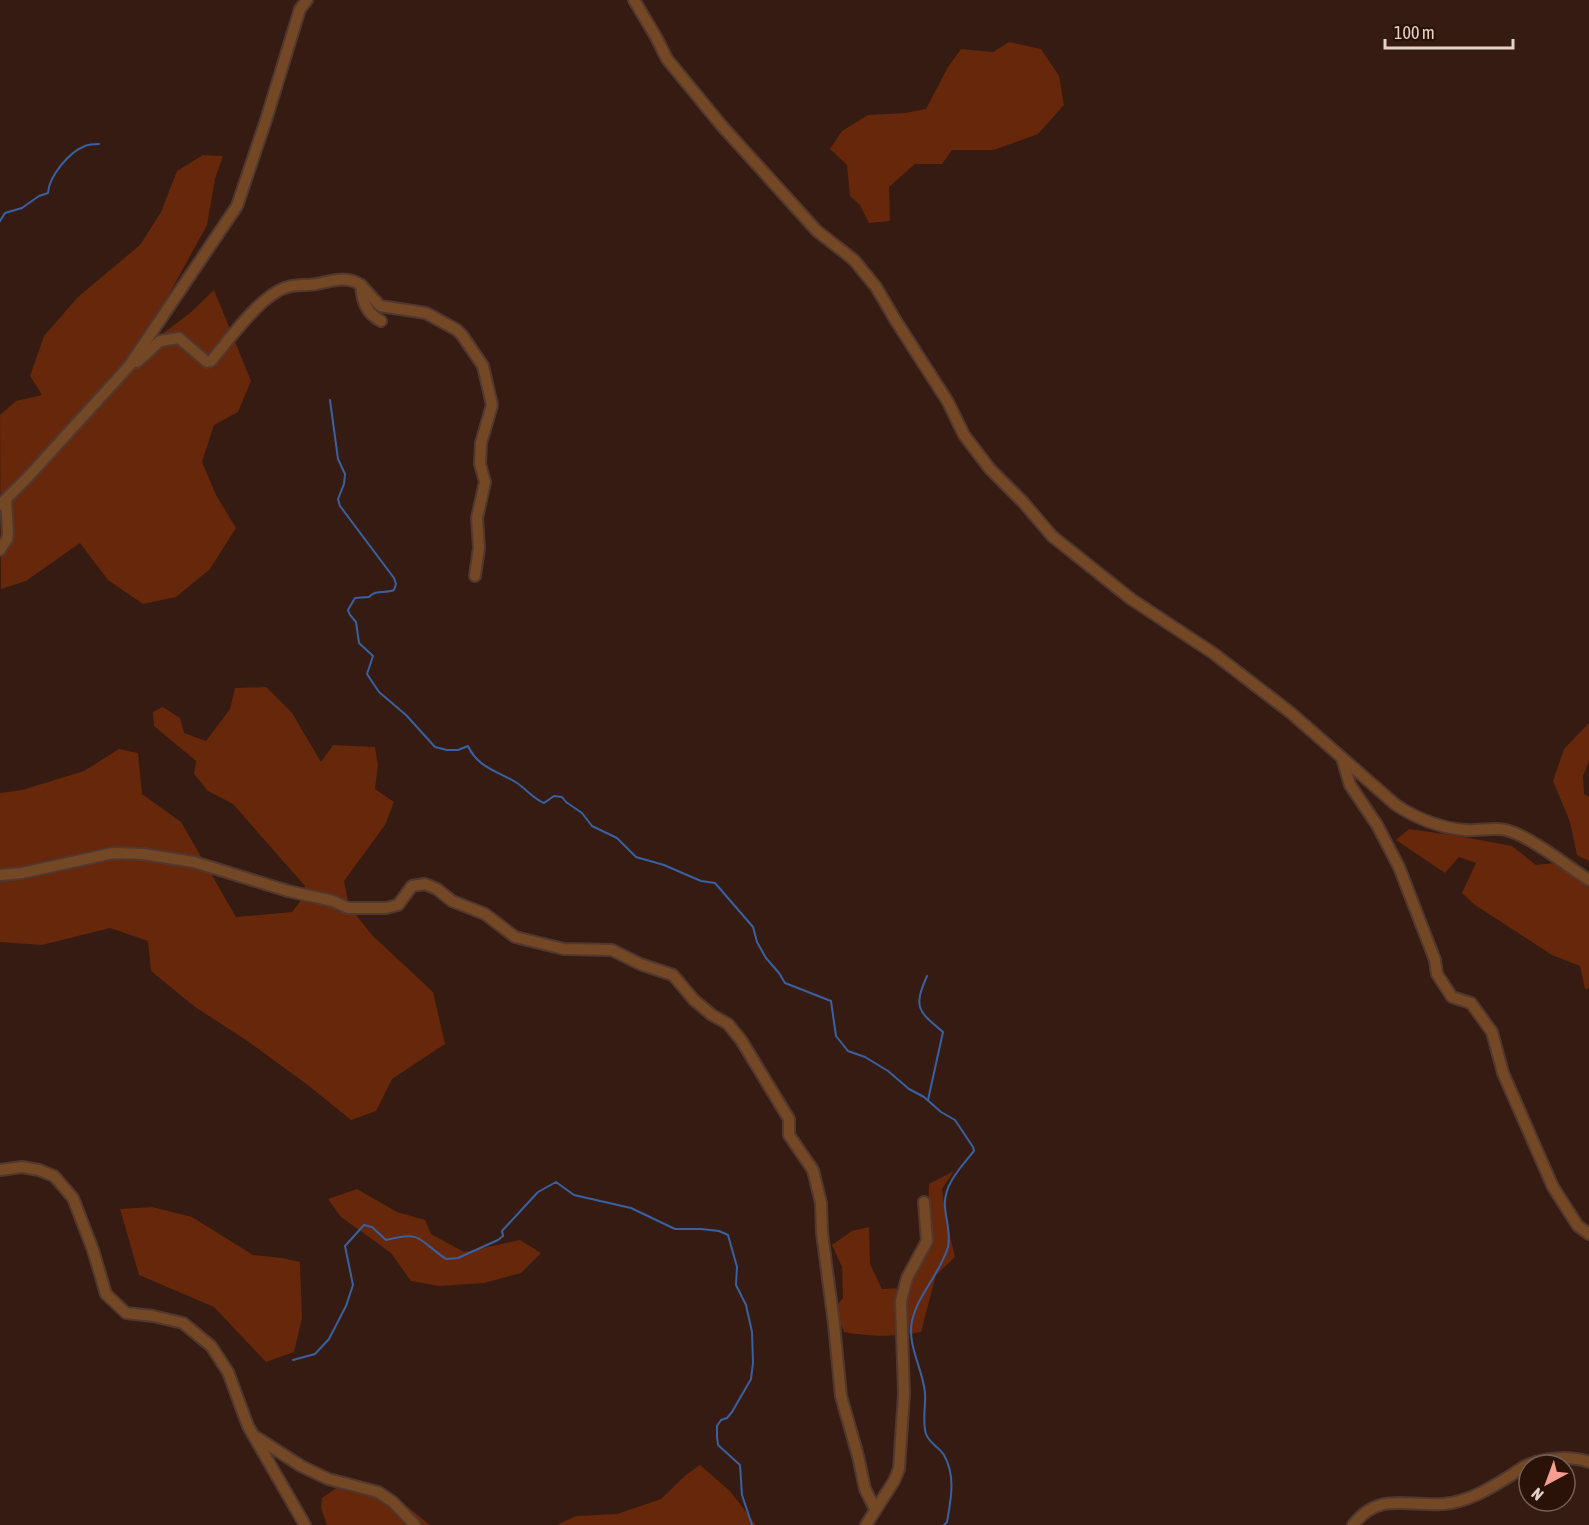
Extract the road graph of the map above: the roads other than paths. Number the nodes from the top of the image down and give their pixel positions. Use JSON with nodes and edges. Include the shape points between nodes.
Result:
{"nodes":[{"id":1,"x":307,"y":0,"type":"edge"},
{"id":2,"x":634,"y":0,"type":"edge"},
{"id":3,"x":362,"y":285,"type":"junction"},
{"id":4,"x":381,"y":321,"type":"dead end"},
{"id":5,"x":129,"y":366,"type":"junction"},
{"id":6,"x":3,"y":502,"type":"edge"},
{"id":7,"x":0,"y":550,"type":"edge"},
{"id":8,"x":475,"y":576,"type":"dead end"},
{"id":9,"x":1342,"y":757,"type":"junction"},
{"id":10,"x":0,"y":875,"type":"edge"},
{"id":11,"x":1589,"y":880,"type":"edge"},
{"id":12,"x":0,"y":1170,"type":"edge"},
{"id":13,"x":924,"y":1202,"type":"dead end"},
{"id":14,"x":1589,"y":1234,"type":"edge"},
{"id":15,"x":253,"y":1434,"type":"junction"},
{"id":16,"x":1589,"y":1462,"type":"edge"},
{"id":17,"x":875,"y":1509,"type":"junction"},
{"id":18,"x":305,"y":1525,"type":"edge"},
{"id":19,"x":416,"y":1525,"type":"edge"},
{"id":20,"x":866,"y":1525,"type":"edge"},
{"id":21,"x":1353,"y":1525,"type":"edge"}],
"edges":[{"from":1,"to":5,"type":"street","via":[[300,9],[237,206]]},
{"from":2,"to":9,"type":"street","via":[[667,59],[722,126],[809,223],[854,260],[876,287],[948,402],[964,435],[1052,536],[1131,599],[1292,713]]},
{"from":3,"to":4,"type":"street","via":[[368,310]]},
{"from":3,"to":5,"type":"street","via":[[354,280],[335,279],[275,291],[246,318],[212,361],[207,362],[179,338],[169,338]]},
{"from":3,"to":8,"type":"street","via":[[380,306],[426,313],[457,330],[483,366],[492,405],[481,442],[480,464],[485,482],[477,518],[479,548]]},
{"from":5,"to":6,"type":"street"},
{"from":6,"to":7,"type":"street","via":[[8,534]]},
{"from":9,"to":11,"type":"street","via":[[1411,814],[1466,830],[1519,834]]},
{"from":9,"to":14,"type":"street","via":[[1350,785],[1399,867],[1437,974],[1452,997],[1471,1003],[1492,1032],[1503,1073],[1553,1187],[1578,1226]]},
{"from":10,"to":17,"type":"street","via":[[113,853],[143,854],[195,862],[304,896],[361,909],[398,905],[412,886],[425,884],[452,901],[485,914],[515,937],[564,949],[612,950],[673,975],[694,1000],[728,1024],[741,1040],[789,1119],[789,1135],[813,1170],[821,1203],[841,1396],[865,1488]]},
{"from":12,"to":15,"type":"street","via":[[22,1167],[54,1176],[73,1198],[106,1294],[126,1313],[183,1323],[211,1346],[228,1372]]},
{"from":13,"to":17,"type":"street","via":[[927,1241],[900,1301],[904,1394],[899,1469]]},
{"from":15,"to":18,"type":"street"},
{"from":15,"to":19,"type":"street","via":[[301,1467],[328,1479],[378,1491]]},
{"from":16,"to":21,"type":"street","via":[[1551,1459],[1529,1464],[1465,1500],[1443,1504],[1387,1503],[1370,1508]]},
{"from":17,"to":20,"type":"street"}]}
